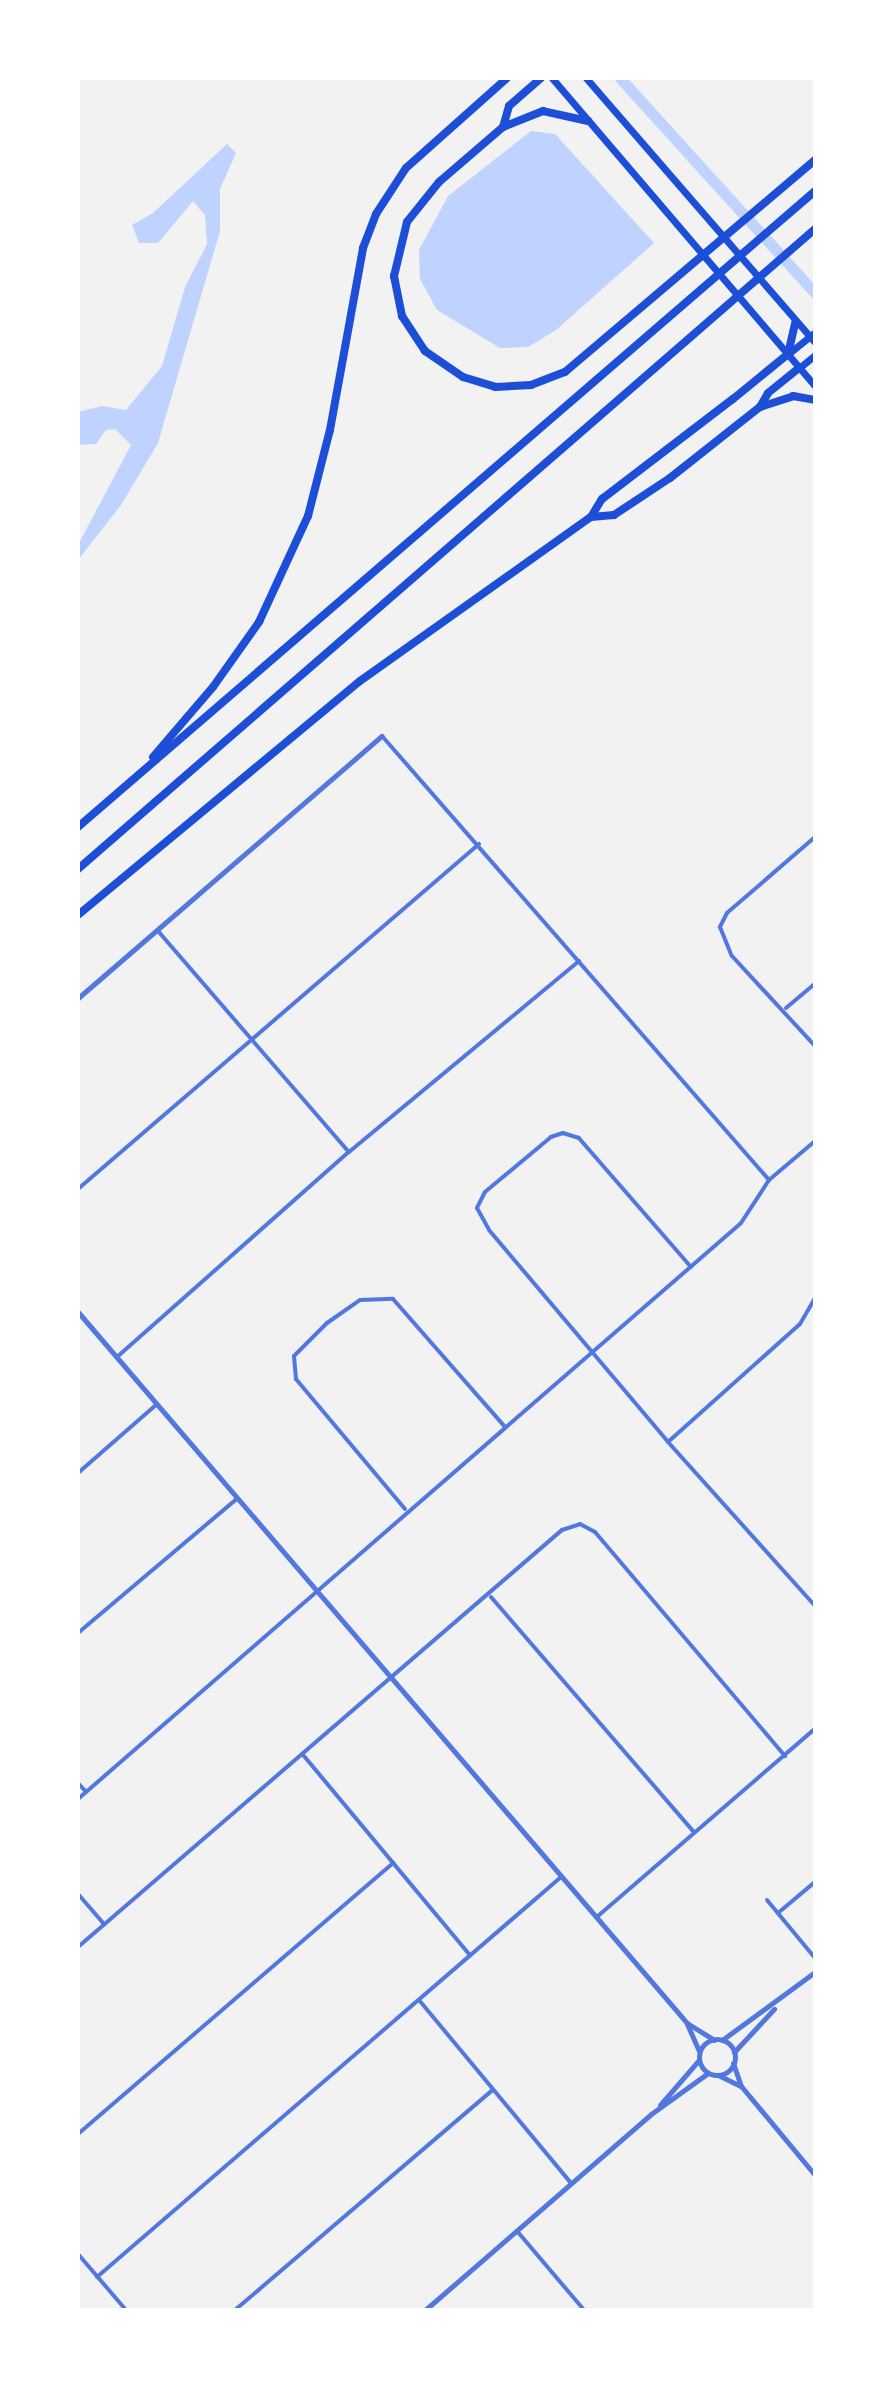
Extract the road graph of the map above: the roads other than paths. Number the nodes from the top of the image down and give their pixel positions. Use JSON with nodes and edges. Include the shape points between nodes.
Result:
{"nodes":[{"id":1,"x":541,"y":78,"type":"edge"},
{"id":2,"x":552,"y":78,"type":"edge"},
{"id":3,"x":586,"y":78,"type":"edge"},
{"id":4,"x":503,"y":80,"type":"edge"},
{"id":5,"x":588,"y":121,"type":"junction"},
{"id":6,"x":503,"y":127,"type":"junction"},
{"id":7,"x":815,"y":160,"type":"edge"},
{"id":8,"x":815,"y":191,"type":"edge"},
{"id":9,"x":815,"y":229,"type":"edge"},
{"id":10,"x":795,"y":323,"type":"junction"},
{"id":11,"x":813,"y":337,"type":"edge"},
{"id":12,"x":788,"y":354,"type":"junction"},
{"id":13,"x":815,"y":355,"type":"edge"},
{"id":14,"x":799,"y":368,"type":"junction"},
{"id":15,"x":815,"y":386,"type":"edge"},
{"id":16,"x":815,"y":400,"type":"edge"},
{"id":17,"x":760,"y":407,"type":"junction"},
{"id":18,"x":591,"y":517,"type":"junction"},
{"id":19,"x":382,"y":736,"type":"joint"},
{"id":20,"x":140,"y":773,"type":"junction"},
{"id":21,"x":78,"y":827,"type":"edge"},
{"id":22,"x":815,"y":837,"type":"edge"},
{"id":23,"x":479,"y":844,"type":"junction"},
{"id":24,"x":78,"y":869,"type":"edge"},
{"id":25,"x":78,"y":915,"type":"edge"},
{"id":26,"x":158,"y":931,"type":"junction"},
{"id":27,"x":579,"y":961,"type":"junction"},
{"id":28,"x":815,"y":984,"type":"edge"},
{"id":29,"x":78,"y":998,"type":"edge"},
{"id":30,"x":785,"y":1009,"type":"junction"},
{"id":31,"x":252,"y":1039,"type":"junction"},
{"id":32,"x":815,"y":1046,"type":"edge"},
{"id":33,"x":815,"y":1141,"type":"edge"},
{"id":34,"x":349,"y":1152,"type":"junction"},
{"id":35,"x":769,"y":1180,"type":"junction"},
{"id":36,"x":78,"y":1189,"type":"edge"},
{"id":37,"x":691,"y":1267,"type":"junction"},
{"id":38,"x":815,"y":1298,"type":"edge"},
{"id":39,"x":78,"y":1313,"type":"edge"},
{"id":40,"x":592,"y":1352,"type":"junction"},
{"id":41,"x":117,"y":1357,"type":"junction"},
{"id":42,"x":156,"y":1405,"type":"junction"},
{"id":43,"x":504,"y":1426,"type":"junction"},
{"id":44,"x":668,"y":1442,"type":"junction"},
{"id":45,"x":78,"y":1473,"type":"edge"},
{"id":46,"x":238,"y":1498,"type":"junction"},
{"id":47,"x":406,"y":1510,"type":"junction"},
{"id":48,"x":318,"y":1589,"type":"junction"},
{"id":49,"x":490,"y":1596,"type":"junction"},
{"id":50,"x":815,"y":1606,"type":"edge"},
{"id":51,"x":78,"y":1633,"type":"edge"},
{"id":52,"x":394,"y":1677,"type":"junction"},
{"id":53,"x":815,"y":1729,"type":"edge"},
{"id":54,"x":304,"y":1756,"type":"junction"},
{"id":55,"x":785,"y":1756,"type":"junction"},
{"id":56,"x":78,"y":1783,"type":"edge"},
{"id":57,"x":86,"y":1792,"type":"junction"},
{"id":58,"x":78,"y":1799,"type":"edge"},
{"id":59,"x":693,"y":1831,"type":"junction"},
{"id":60,"x":393,"y":1863,"type":"junction"},
{"id":61,"x":563,"y":1876,"type":"junction"},
{"id":62,"x":815,"y":1882,"type":"edge"},
{"id":63,"x":78,"y":1894,"type":"edge"},
{"id":64,"x":767,"y":1900,"type":"dead end"},
{"id":65,"x":778,"y":1913,"type":"junction"},
{"id":66,"x":598,"y":1916,"type":"junction"},
{"id":67,"x":104,"y":1924,"type":"junction"},
{"id":68,"x":78,"y":1947,"type":"edge"},
{"id":69,"x":470,"y":1955,"type":"junction"},
{"id":70,"x":815,"y":1958,"type":"edge"},
{"id":71,"x":815,"y":1972,"type":"edge"},
{"id":72,"x":786,"y":1997,"type":"junction"},
{"id":73,"x":419,"y":2000,"type":"junction"},
{"id":74,"x":687,"y":2023,"type":"junction"},
{"id":75,"x":714,"y":2040,"type":"junction"},
{"id":76,"x":722,"y":2040,"type":"junction"},
{"id":77,"x":734,"y":2052,"type":"junction"},
{"id":78,"x":699,"y":2053,"type":"junction"},
{"id":79,"x":699,"y":2061,"type":"junction"},
{"id":80,"x":733,"y":2063,"type":"junction"},
{"id":81,"x":708,"y":2073,"type":"junction"},
{"id":82,"x":718,"y":2075,"type":"junction"},
{"id":83,"x":741,"y":2086,"type":"junction"},
{"id":84,"x":491,"y":2091,"type":"junction"},
{"id":85,"x":651,"y":2114,"type":"junction"},
{"id":86,"x":78,"y":2134,"type":"edge"},
{"id":87,"x":815,"y":2175,"type":"edge"},
{"id":88,"x":572,"y":2184,"type":"junction"},
{"id":89,"x":517,"y":2231,"type":"junction"},
{"id":90,"x":78,"y":2254,"type":"edge"},
{"id":91,"x":97,"y":2277,"type":"junction"},
{"id":92,"x":429,"y":2309,"type":"edge"},
{"id":93,"x":126,"y":2310,"type":"edge"},
{"id":94,"x":235,"y":2310,"type":"edge"},
{"id":95,"x":584,"y":2310,"type":"edge"}],
"edges":[{"from":1,"to":6,"type":"highway","via":[[509,106]]},
{"from":2,"to":5,"type":"main road"},
{"from":3,"to":10,"type":"main road"},
{"from":4,"to":20,"type":"highway","via":[[406,168],[376,214],[363,248],[319,478],[283,577],[236,657]]},
{"from":5,"to":6,"type":"highway","via":[[543,111]]},
{"from":5,"to":12,"type":"main road"},
{"from":6,"to":7,"type":"highway","via":[[428,194],[401,239],[394,276],[398,305],[434,359],[463,377],[495,387],[531,385],[565,372],[591,354]]},
{"from":8,"to":20,"type":"highway"},
{"from":9,"to":24,"type":"highway"},
{"from":10,"to":11,"type":"main road"},
{"from":10,"to":12,"type":"highway"},
{"from":11,"to":12,"type":"main road"},
{"from":12,"to":14,"type":"main road"},
{"from":12,"to":18,"type":"highway","via":[[602,499]]},
{"from":13,"to":14,"type":"main road"},
{"from":14,"to":15,"type":"main road"},
{"from":14,"to":17,"type":"highway","via":[[768,393]]},
{"from":16,"to":17,"type":"highway","via":[[793,396]]},
{"from":17,"to":18,"type":"highway","via":[[614,515]]},
{"from":18,"to":25,"type":"highway","via":[[360,681]]},
{"from":19,"to":23,"type":"street"},
{"from":19,"to":26,"type":"street"},
{"from":20,"to":21,"type":"highway"},
{"from":22,"to":30,"type":"street","via":[[727,913],[720,927],[732,956]]},
{"from":23,"to":27,"type":"street"},
{"from":23,"to":31,"type":"street"},
{"from":26,"to":29,"type":"street"},
{"from":26,"to":31,"type":"street"},
{"from":27,"to":34,"type":"street"},
{"from":27,"to":35,"type":"street"},
{"from":28,"to":30,"type":"street"},
{"from":30,"to":32,"type":"street"},
{"from":31,"to":34,"type":"street"},
{"from":31,"to":36,"type":"street"},
{"from":33,"to":35,"type":"street"},
{"from":34,"to":41,"type":"street"},
{"from":35,"to":37,"type":"street","via":[[741,1223]]},
{"from":37,"to":40,"type":"street"},
{"from":37,"to":40,"type":"street","via":[[579,1138],[563,1133],[551,1137],[485,1192],[477,1208],[489,1230]]},
{"from":38,"to":44,"type":"street","via":[[800,1324]]},
{"from":39,"to":41,"type":"street"},
{"from":40,"to":43,"type":"street"},
{"from":40,"to":44,"type":"street"},
{"from":41,"to":42,"type":"street"},
{"from":42,"to":45,"type":"street"},
{"from":42,"to":46,"type":"street"},
{"from":43,"to":47,"type":"street"},
{"from":43,"to":47,"type":"street","via":[[393,1299],[360,1300],[327,1323],[294,1356],[296,1379]]},
{"from":44,"to":50,"type":"street"},
{"from":46,"to":48,"type":"street"},
{"from":46,"to":51,"type":"street"},
{"from":47,"to":48,"type":"street"},
{"from":48,"to":52,"type":"street"},
{"from":48,"to":57,"type":"street"},
{"from":49,"to":52,"type":"street"},
{"from":49,"to":55,"type":"street","via":[[562,1530],[580,1524],[595,1532]]},
{"from":49,"to":59,"type":"street"},
{"from":52,"to":54,"type":"street"},
{"from":52,"to":61,"type":"street"},
{"from":53,"to":55,"type":"street"},
{"from":54,"to":60,"type":"street"},
{"from":54,"to":67,"type":"street"},
{"from":55,"to":59,"type":"street"},
{"from":56,"to":57,"type":"street"},
{"from":57,"to":58,"type":"street"},
{"from":59,"to":66,"type":"street"},
{"from":60,"to":69,"type":"street"},
{"from":60,"to":86,"type":"street"},
{"from":61,"to":66,"type":"street"},
{"from":61,"to":69,"type":"street"},
{"from":62,"to":65,"type":"street"},
{"from":63,"to":67,"type":"street"},
{"from":64,"to":65,"type":"street"},
{"from":65,"to":70,"type":"street"},
{"from":66,"to":74,"type":"street"},
{"from":67,"to":68,"type":"street"},
{"from":69,"to":73,"type":"street"},
{"from":71,"to":72,"type":"street"},
{"from":72,"to":76,"type":"street"},
{"from":72,"to":77,"type":"street"},
{"from":73,"to":84,"type":"street"},
{"from":73,"to":91,"type":"street"},
{"from":74,"to":75,"type":"street"},
{"from":74,"to":78,"type":"street"},
{"from":75,"to":76,"type":"street"},
{"from":75,"to":78,"type":"street"},
{"from":76,"to":77,"type":"street"},
{"from":77,"to":80,"type":"street"},
{"from":78,"to":79,"type":"street"},
{"from":79,"to":81,"type":"street"},
{"from":79,"to":85,"type":"street"},
{"from":80,"to":82,"type":"street"},
{"from":80,"to":83,"type":"street"},
{"from":81,"to":82,"type":"street"},
{"from":81,"to":85,"type":"street"},
{"from":82,"to":83,"type":"street"},
{"from":83,"to":87,"type":"street"},
{"from":84,"to":88,"type":"street"},
{"from":84,"to":94,"type":"street"},
{"from":85,"to":88,"type":"street"},
{"from":88,"to":89,"type":"street"},
{"from":89,"to":92,"type":"street"},
{"from":89,"to":95,"type":"street"},
{"from":90,"to":91,"type":"street"},
{"from":91,"to":93,"type":"street"}]}
